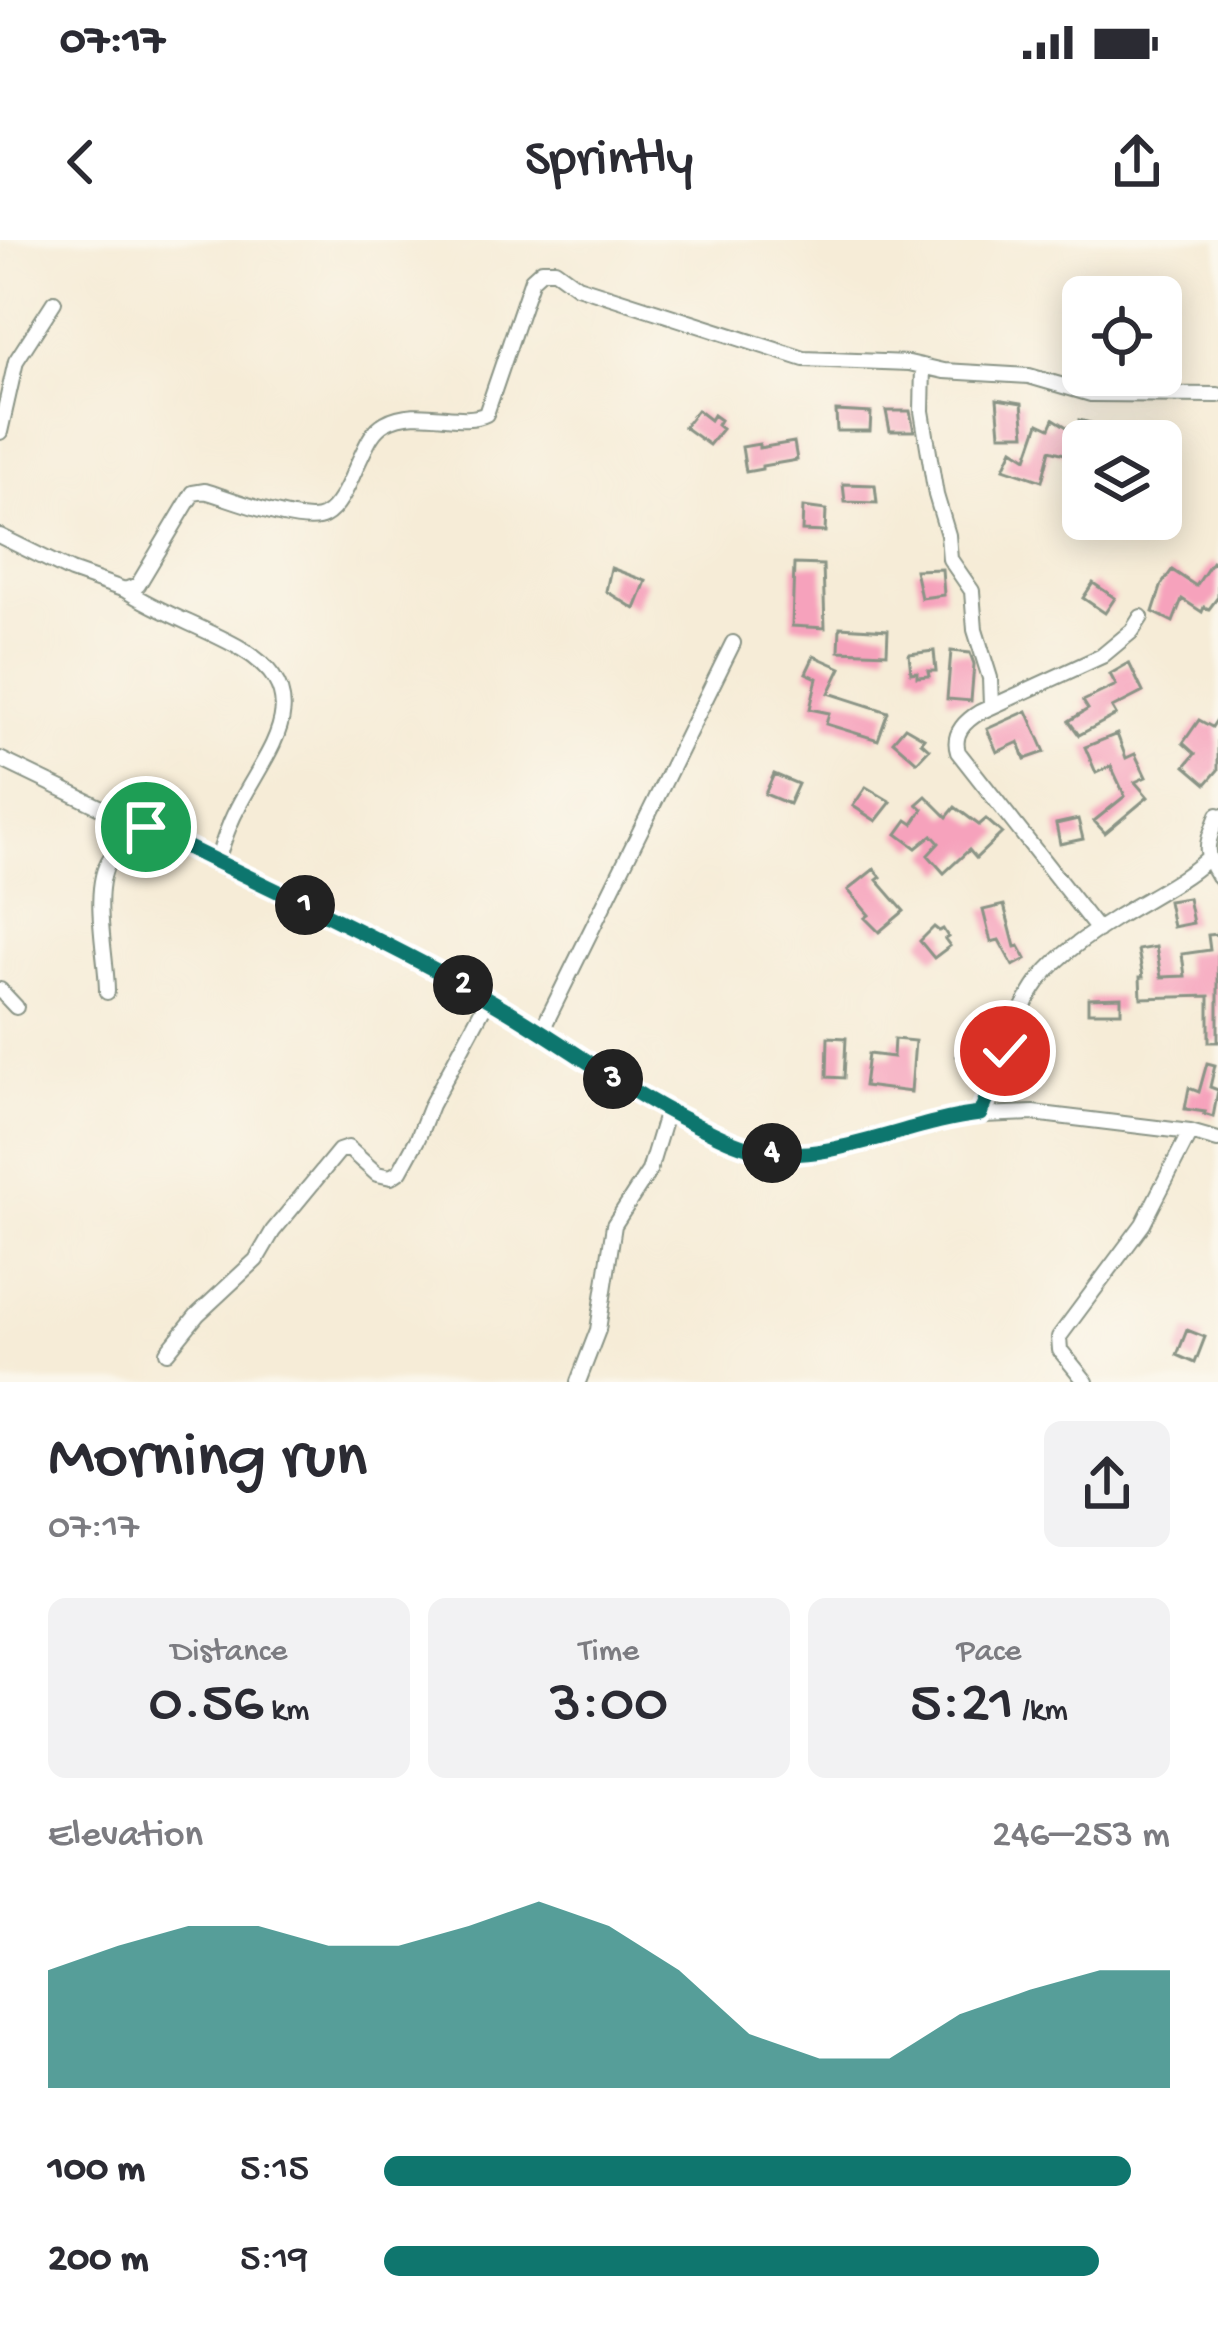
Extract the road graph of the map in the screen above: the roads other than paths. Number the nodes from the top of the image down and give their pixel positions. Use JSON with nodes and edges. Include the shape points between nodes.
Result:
{"nodes":[{"id":1,"x":54,"y":302,"type":"dead end"},
{"id":2,"x":923,"y":367,"type":"junction"},
{"id":3,"x":1218,"y":395,"type":"edge"},
{"id":4,"x":0,"y":432,"type":"edge"},
{"id":5,"x":0,"y":536,"type":"edge"},
{"id":6,"x":125,"y":590,"type":"junction"},
{"id":7,"x":1141,"y":617,"type":"dead end"},
{"id":8,"x":733,"y":643,"type":"dead end"},
{"id":9,"x":991,"y":706,"type":"junction"},
{"id":10,"x":0,"y":759,"type":"edge"},
{"id":11,"x":1218,"y":815,"type":"edge"},
{"id":12,"x":146,"y":827,"type":"junction"},
{"id":13,"x":1207,"y":859,"type":"junction"},
{"id":14,"x":216,"y":862,"type":"junction"},
{"id":15,"x":1218,"y":876,"type":"edge"},
{"id":16,"x":1098,"y":930,"type":"junction"},
{"id":17,"x":0,"y":990,"type":"edge"},
{"id":18,"x":107,"y":992,"type":"dead end"},
{"id":19,"x":488,"y":999,"type":"junction"},
{"id":20,"x":16,"y":1007,"type":"dead end"},
{"id":21,"x":542,"y":1030,"type":"junction"},
{"id":22,"x":667,"y":1111,"type":"junction"},
{"id":23,"x":980,"y":1114,"type":"junction"},
{"id":24,"x":1190,"y":1132,"type":"junction"},
{"id":25,"x":1218,"y":1139,"type":"edge"},
{"id":26,"x":166,"y":1352,"type":"dead end"},
{"id":27,"x":578,"y":1382,"type":"edge"},
{"id":28,"x":1086,"y":1382,"type":"edge"}],
"edges":[{"from":1,"to":4,"type":"street","via":[[16,362]]},
{"from":2,"to":3,"type":"street","via":[[1029,376],[1091,394]]},
{"from":2,"to":6,"type":"street","via":[[804,359],[542,271],[532,279],[482,417],[406,416],[381,425],[321,518],[193,493],[138,585]]},
{"from":2,"to":9,"type":"street","via":[[936,495],[950,559],[972,591]]},
{"from":5,"to":6,"type":"street"},
{"from":6,"to":14,"type":"street","via":[[247,652],[283,694],[284,718]]},
{"from":7,"to":9,"type":"street","via":[[1102,656]]},
{"from":8,"to":21,"type":"street"},
{"from":9,"to":16,"type":"street","via":[[963,725],[958,752]]},
{"from":10,"to":12,"type":"street"},
{"from":11,"to":13,"type":"street"},
{"from":12,"to":14,"type":"street"},
{"from":12,"to":18,"type":"street","via":[[105,869]]},
{"from":13,"to":15,"type":"street"},
{"from":13,"to":16,"type":"street"},
{"from":14,"to":19,"type":"street"},
{"from":16,"to":23,"type":"street","via":[[1039,980]]},
{"from":17,"to":20,"type":"street"},
{"from":19,"to":21,"type":"street"},
{"from":19,"to":26,"type":"street","via":[[400,1171],[385,1177],[347,1148],[339,1151],[256,1260]]},
{"from":21,"to":22,"type":"street"},
{"from":22,"to":23,"type":"street","via":[[737,1145],[793,1154]]},
{"from":22,"to":27,"type":"street","via":[[649,1171],[614,1225],[598,1330]]},
{"from":23,"to":24,"type":"street"},
{"from":24,"to":25,"type":"street"},
{"from":24,"to":28,"type":"street","via":[[1144,1224],[1059,1337]]}]}
